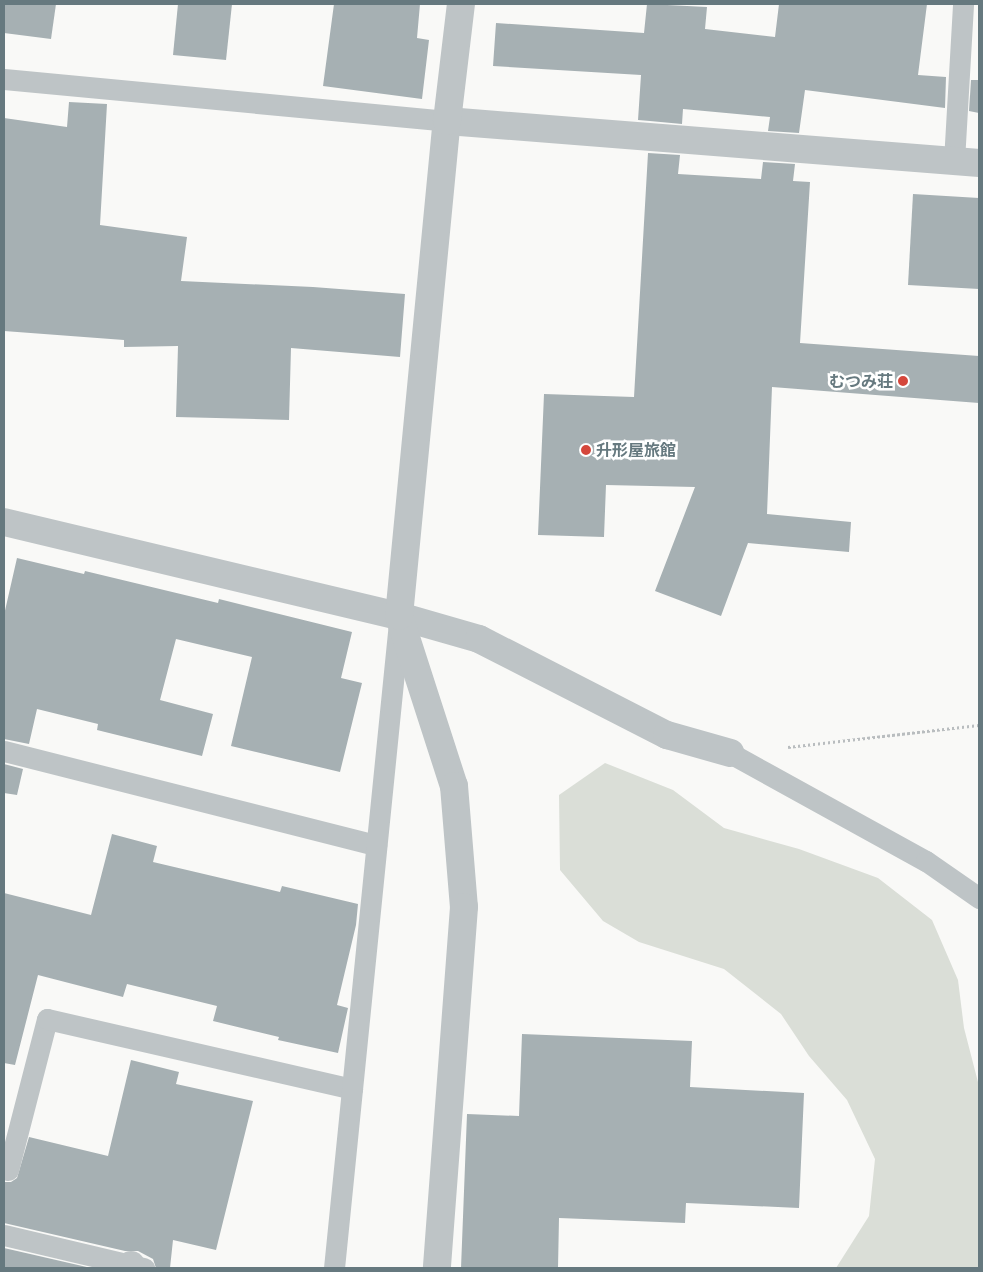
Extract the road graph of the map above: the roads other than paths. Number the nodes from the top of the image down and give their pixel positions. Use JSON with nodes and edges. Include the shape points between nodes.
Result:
{"nodes":[{"id":1,"x":461,"y":4,"type":"edge"},
{"id":2,"x":963,"y":4,"type":"edge"},
{"id":3,"x":4,"y":79,"type":"edge"},
{"id":4,"x":447,"y":120,"type":"junction"},
{"id":5,"x":967,"y":162,"type":"edge"},
{"id":6,"x":4,"y":522,"type":"edge"},
{"id":7,"x":399,"y":616,"type":"junction"},
{"id":8,"x":4,"y":751,"type":"edge"},
{"id":9,"x":730,"y":753,"type":"joint"},
{"id":10,"x":376,"y":845,"type":"junction"},
{"id":11,"x":979,"y":898,"type":"edge"},
{"id":12,"x":352,"y":1089,"type":"junction"},
{"id":13,"x":8,"y":1170,"type":"dead end"},
{"id":14,"x":4,"y":1235,"type":"edge"},
{"id":15,"x":135,"y":1267,"type":"edge"},
{"id":16,"x":334,"y":1268,"type":"edge"},
{"id":17,"x":437,"y":1268,"type":"edge"}],
"edges":[{"from":1,"to":4,"type":"street"},
{"from":2,"to":5,"type":"lane"},
{"from":3,"to":4,"type":"lane"},
{"from":4,"to":5,"type":"street"},
{"from":4,"to":7,"type":"street"},
{"from":6,"to":7,"type":"street"},
{"from":7,"to":9,"type":"street","via":[[479,639],[667,735]]},
{"from":7,"to":10,"type":"lane"},
{"from":7,"to":17,"type":"street","via":[[454,786],[464,907]]},
{"from":8,"to":10,"type":"lane"},
{"from":9,"to":11,"type":"lane","via":[[926,861]]},
{"from":10,"to":12,"type":"lane"},
{"from":12,"to":13,"type":"lane","via":[[47,1019]]},
{"from":12,"to":16,"type":"lane"},
{"from":14,"to":15,"type":"lane"}]}
